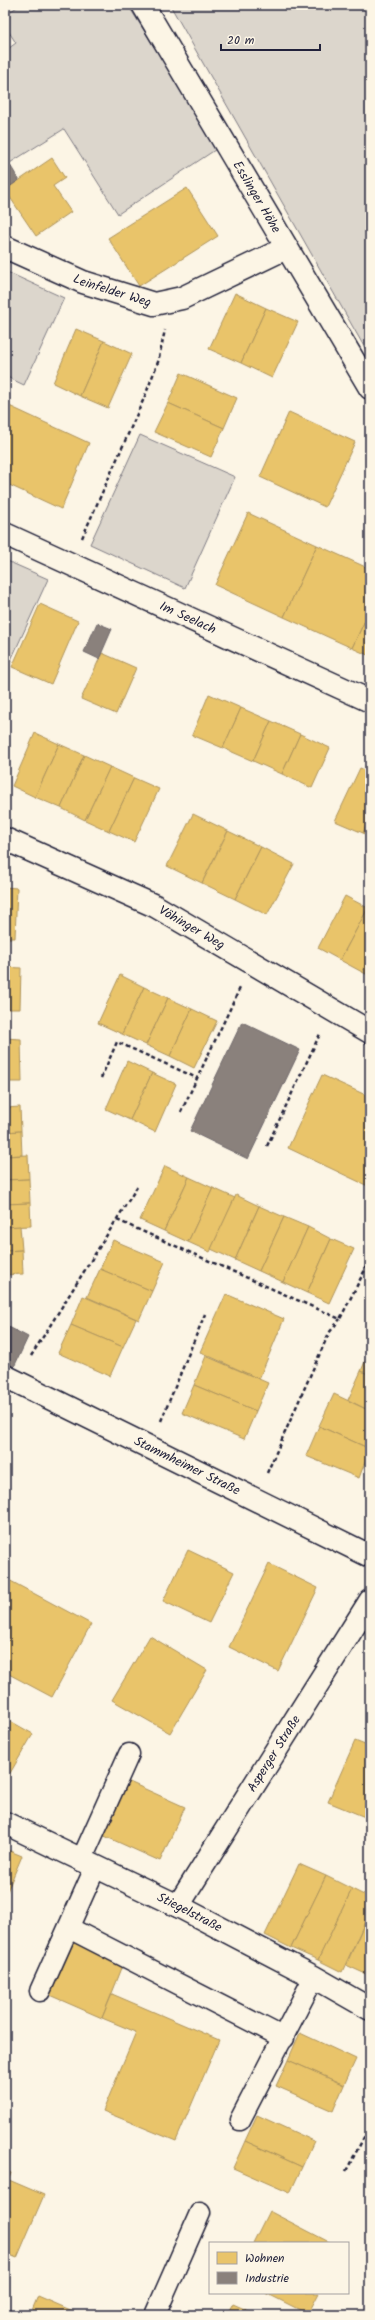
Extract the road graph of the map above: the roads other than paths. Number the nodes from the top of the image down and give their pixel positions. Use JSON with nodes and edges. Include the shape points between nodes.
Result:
{"nodes":[{"id":1,"x":143,"y":5,"type":"edge"},
{"id":2,"x":5,"y":247,"type":"edge"},
{"id":3,"x":286,"y":248,"type":"junction"},
{"id":4,"x":370,"y":388,"type":"edge"},
{"id":5,"x":5,"y":534,"type":"edge"},
{"id":6,"x":370,"y":701,"type":"edge"},
{"id":7,"x":5,"y":839,"type":"edge"},
{"id":8,"x":370,"y":1032,"type":"edge"},
{"id":9,"x":10,"y":1378,"type":"edge"},
{"id":10,"x":370,"y":1556,"type":"edge"},
{"id":11,"x":370,"y":1601,"type":"edge"},
{"id":12,"x":129,"y":1754,"type":"dead end"},
{"id":13,"x":5,"y":1823,"type":"edge"},
{"id":14,"x":88,"y":1864,"type":"junction"},
{"id":15,"x":178,"y":1906,"type":"junction"},
{"id":16,"x":69,"y":1928,"type":"junction"},
{"id":17,"x":314,"y":1977,"type":"junction"},
{"id":18,"x":40,"y":1991,"type":"dead end"},
{"id":19,"x":370,"y":2009,"type":"edge"},
{"id":20,"x":284,"y":2038,"type":"junction"},
{"id":21,"x":240,"y":2120,"type":"dead end"},
{"id":22,"x":200,"y":2213,"type":"dead end"},
{"id":23,"x":155,"y":2315,"type":"edge"}],
"edges":[{"from":1,"to":3,"type":"street","name":"Esslinger Höhe"},
{"from":2,"to":3,"type":"street","name":"Leinfelder Weg","via":[[83,282],[154,304],[182,298]]},
{"from":3,"to":4,"type":"street","name":"Esslinger Höhe"},
{"from":5,"to":6,"type":"street","name":"Im Seelach"},
{"from":7,"to":8,"type":"street","name":"Vöhinger Weg","via":[[155,906]]},
{"from":9,"to":10,"type":"street","name":"Stammheimer Straße"},
{"from":11,"to":15,"type":"street","name":"Asperger Straße"},
{"from":12,"to":14,"type":"lane"},
{"from":13,"to":14,"type":"street","name":"Stiegelstraße"},
{"from":14,"to":15,"type":"street","name":"Stiegelstraße"},
{"from":14,"to":16,"type":"lane"},
{"from":15,"to":17,"type":"street","name":"Stiegelstraße"},
{"from":16,"to":18,"type":"lane"},
{"from":16,"to":20,"type":"lane"},
{"from":17,"to":19,"type":"street","name":"Stiegelstraße"},
{"from":17,"to":20,"type":"lane"},
{"from":20,"to":21,"type":"lane"},
{"from":22,"to":23,"type":"lane"}]}
